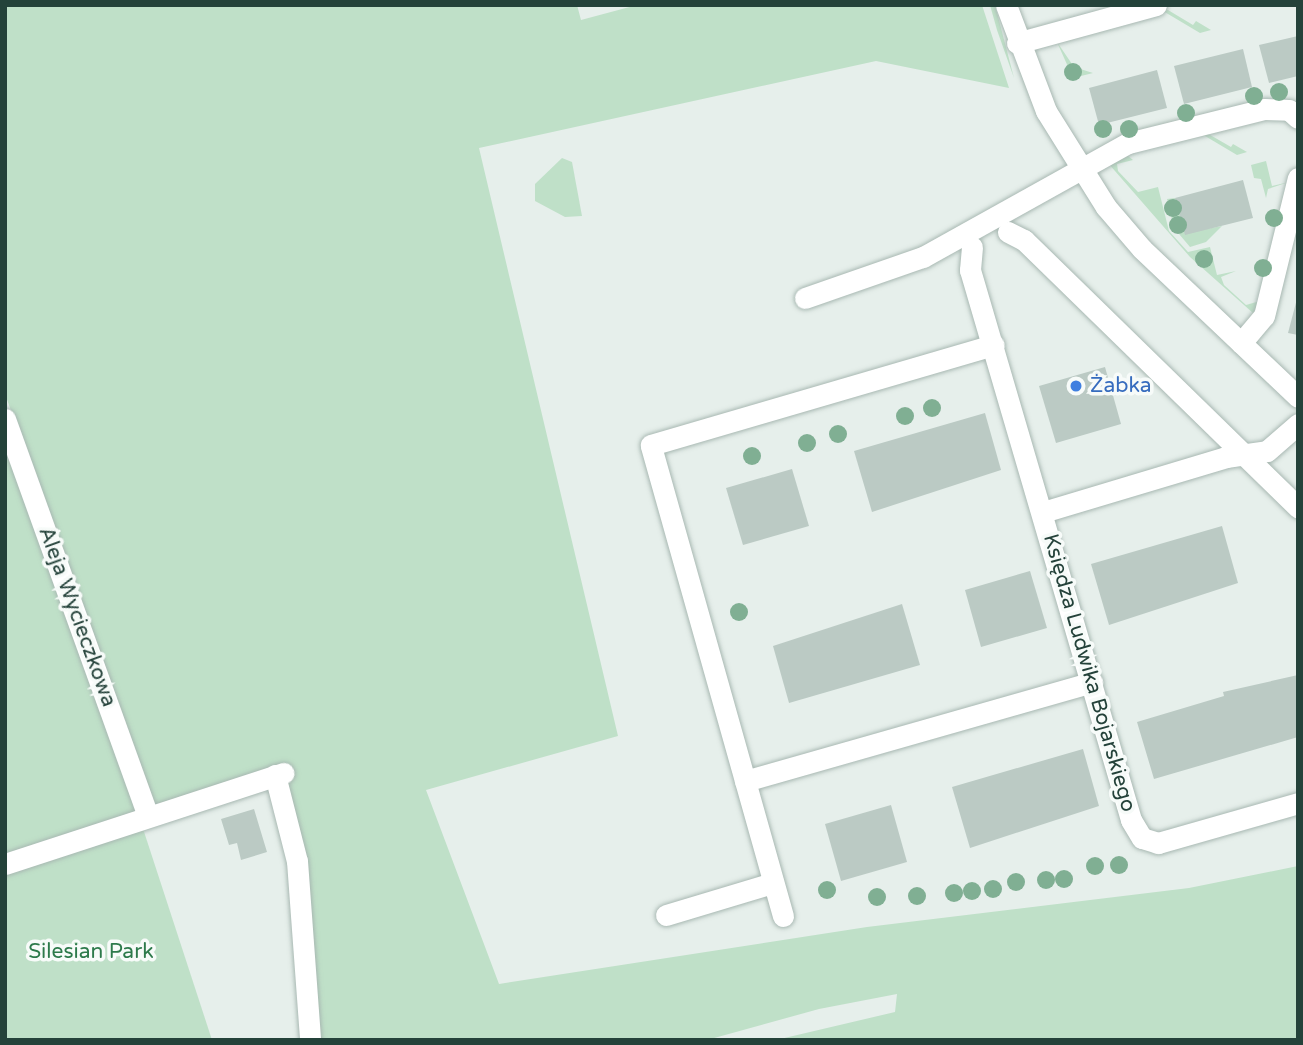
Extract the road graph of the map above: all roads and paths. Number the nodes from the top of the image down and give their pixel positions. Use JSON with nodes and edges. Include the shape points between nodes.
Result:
{"nodes":[{"id":1,"x":1006,"y":5,"type":"edge"},
{"id":2,"x":1156,"y":5,"type":"edge"},
{"id":3,"x":1017,"y":43,"type":"junction"},
{"id":4,"x":1298,"y":118,"type":"edge"},
{"id":5,"x":1080,"y":170,"type":"junction"},
{"id":6,"x":1298,"y":178,"type":"edge"},
{"id":7,"x":1008,"y":232,"type":"dead end"},
{"id":8,"x":972,"y":247,"type":"dead end"},
{"id":9,"x":805,"y":298,"type":"dead end"},
{"id":10,"x":1241,"y":343,"type":"junction"},
{"id":11,"x":994,"y":345,"type":"junction"},
{"id":12,"x":1298,"y":397,"type":"edge"},
{"id":13,"x":5,"y":419,"type":"edge"},
{"id":14,"x":1298,"y":424,"type":"edge"},
{"id":15,"x":1242,"y":453,"type":"junction"},
{"id":16,"x":1298,"y":507,"type":"edge"},
{"id":17,"x":1042,"y":512,"type":"junction"},
{"id":18,"x":1092,"y":682,"type":"junction"},
{"id":19,"x":745,"y":781,"type":"junction"},
{"id":20,"x":1298,"y":803,"type":"edge"},
{"id":21,"x":148,"y":816,"type":"junction"},
{"id":22,"x":5,"y":863,"type":"edge"},
{"id":23,"x":773,"y":883,"type":"junction"},
{"id":24,"x":666,"y":915,"type":"dead end"},
{"id":25,"x":783,"y":916,"type":"dead end"},
{"id":26,"x":310,"y":1040,"type":"edge"}],
"edges":[{"from":1,"to":3,"type":"street"},
{"from":2,"to":3,"type":"street"},
{"from":3,"to":5,"type":"street","via":[[1046,110]]},
{"from":4,"to":5,"type":"street","via":[[1281,108],[1264,109],[1128,143]]},
{"from":5,"to":9,"type":"street","via":[[923,257]]},
{"from":5,"to":10,"type":"street","via":[[1142,248]]},
{"from":6,"to":10,"type":"street","via":[[1264,316]]},
{"from":7,"to":15,"type":"street","via":[[1024,240]]},
{"from":8,"to":11,"type":"street","name":"Księdza Ludwika Bojarskiego","via":[[970,270]]},
{"from":10,"to":12,"type":"street"},
{"from":11,"to":17,"type":"street","name":"Księdza Ludwika Bojarskiego"},
{"from":11,"to":19,"type":"street","via":[[651,445]]},
{"from":13,"to":21,"type":"street","name":"Aleja Wycieczkowa"},
{"from":14,"to":15,"type":"street","name":"Księdza Ludwika Bojarskiego","via":[[1267,451]]},
{"from":15,"to":16,"type":"street"},
{"from":15,"to":17,"type":"street","name":"Księdza Ludwika Bojarskiego"},
{"from":17,"to":18,"type":"street","name":"Księdza Ludwika Bojarskiego"},
{"from":18,"to":19,"type":"street"},
{"from":18,"to":20,"type":"street","name":"Księdza Ludwika Bojarskiego","via":[[1131,820],[1143,838],[1158,843]]},
{"from":19,"to":23,"type":"street"},
{"from":21,"to":22,"type":"street"},
{"from":21,"to":26,"type":"street","via":[[279,774],[297,861]]},
{"from":23,"to":24,"type":"street"},
{"from":23,"to":25,"type":"street"}]}
